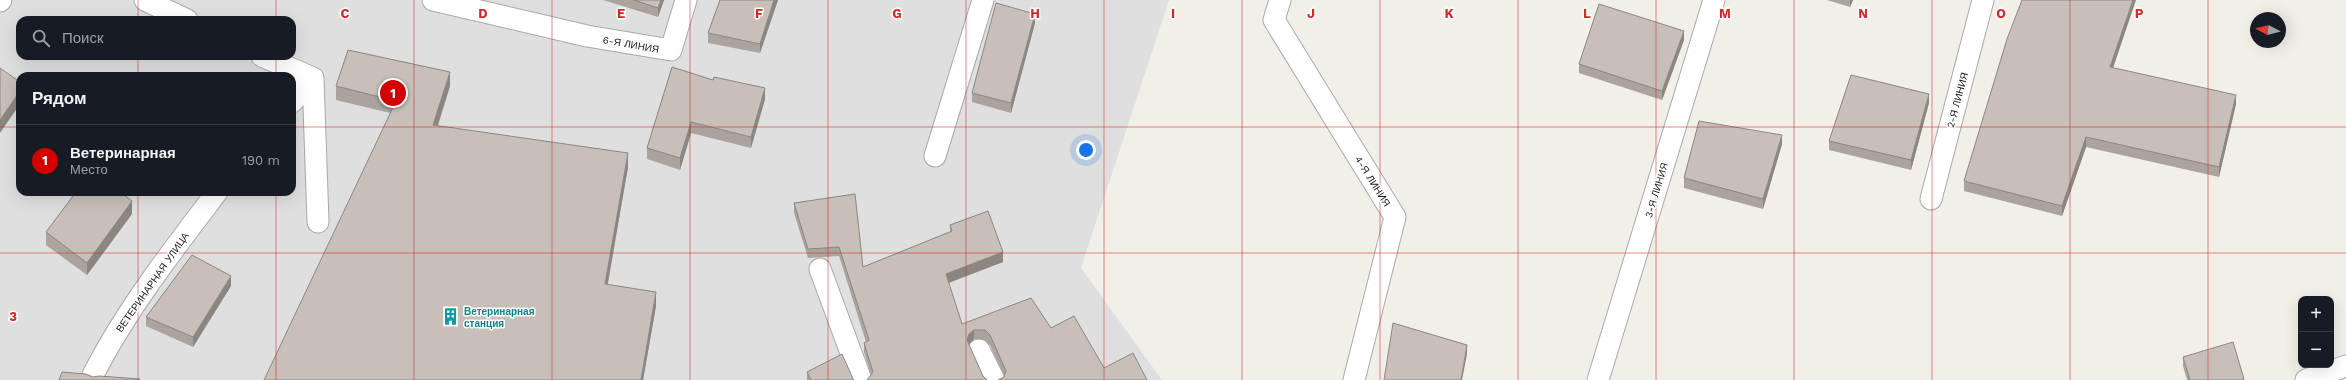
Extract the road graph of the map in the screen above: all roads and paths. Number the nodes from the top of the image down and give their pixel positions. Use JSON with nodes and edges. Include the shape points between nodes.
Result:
{"nodes":[{"id":1,"x":145,"y":0,"type":"edge"},
{"id":2,"x":433,"y":0,"type":"edge"},
{"id":3,"x":686,"y":0,"type":"edge"},
{"id":4,"x":983,"y":0,"type":"edge"},
{"id":5,"x":1280,"y":0,"type":"edge"},
{"id":6,"x":1714,"y":0,"type":"edge"},
{"id":7,"x":1983,"y":0,"type":"edge"},
{"id":8,"x":179,"y":16,"type":"edge"},
{"id":9,"x":271,"y":60,"type":"edge"},
{"id":10,"x":313,"y":78,"type":"junction"},
{"id":11,"x":296,"y":97,"type":"edge"},
{"id":12,"x":935,"y":156,"type":"dead end"},
{"id":13,"x":215,"y":196,"type":"edge"},
{"id":14,"x":1931,"y":199,"type":"dead end"},
{"id":15,"x":318,"y":222,"type":"dead end"},
{"id":16,"x":820,"y":269,"type":"dead end"},
{"id":17,"x":979,"y":350,"type":"dead end"},
{"id":18,"x":2346,"y":366,"type":"edge"},
{"id":19,"x":93,"y":375,"type":"edge"},
{"id":20,"x":861,"y":380,"type":"edge"},
{"id":21,"x":994,"y":380,"type":"edge"},
{"id":22,"x":1354,"y":380,"type":"edge"},
{"id":23,"x":1598,"y":380,"type":"edge"},
{"id":24,"x":2306,"y":380,"type":"edge"}],
"edges":[{"from":1,"to":8,"type":"street"},
{"from":2,"to":3,"type":"street","name":"6-Я ЛИНИЯ","via":[[587,36],[670,50]]},
{"from":4,"to":12,"type":"street"},
{"from":5,"to":22,"type":"street","name":"4-Я ЛИНИЯ","via":[[1274,20],[1395,217]]},
{"from":6,"to":23,"type":"street","name":"3-Я ЛИНИЯ"},
{"from":7,"to":14,"type":"street","name":"2-Я ЛИНИЯ"},
{"from":9,"to":10,"type":"street"},
{"from":10,"to":11,"type":"street"},
{"from":10,"to":15,"type":"street"},
{"from":13,"to":19,"type":"street","name":"ВЕТЕРИНАРНАЯ УЛИЦА","via":[[180,241],[108,345]]},
{"from":16,"to":20,"type":"street"},
{"from":17,"to":21,"type":"street"},
{"from":18,"to":24,"type":"street"}]}
